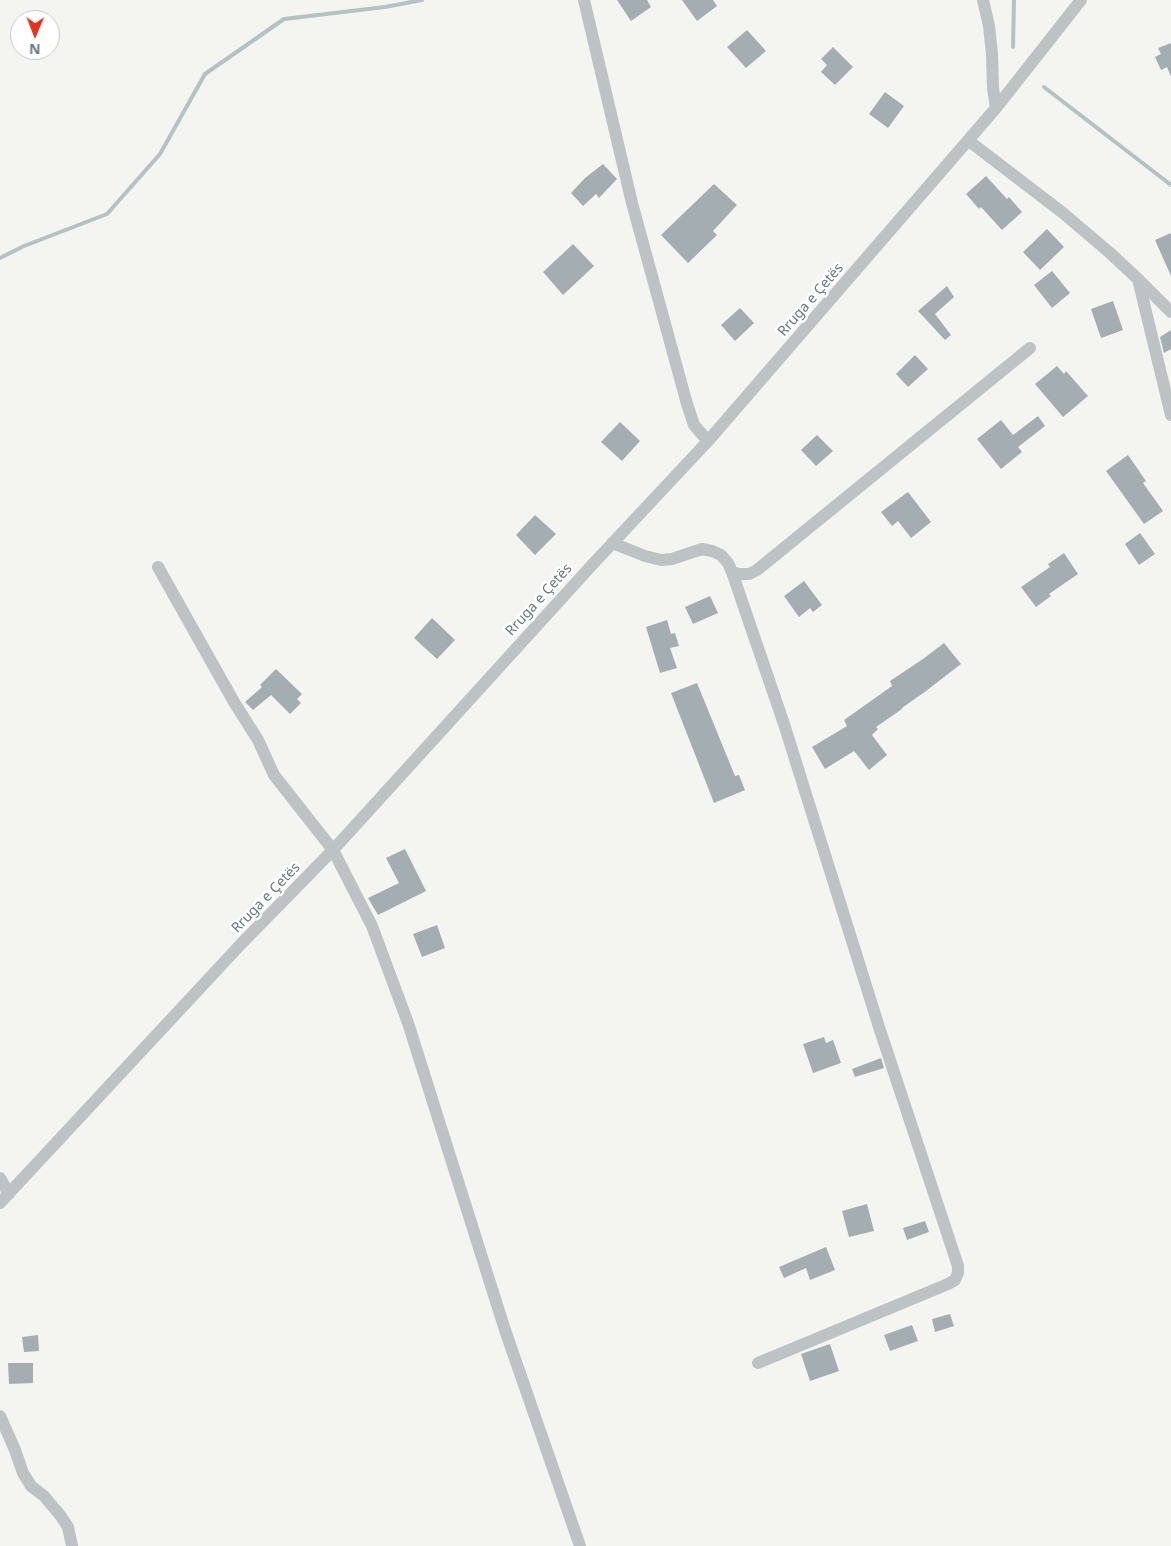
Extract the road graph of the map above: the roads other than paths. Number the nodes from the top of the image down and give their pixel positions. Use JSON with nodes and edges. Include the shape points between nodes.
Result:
{"nodes":[{"id":1,"x":584,"y":0,"type":"edge"},
{"id":2,"x":983,"y":0,"type":"edge"},
{"id":3,"x":1081,"y":0,"type":"edge"},
{"id":4,"x":996,"y":108,"type":"junction"},
{"id":5,"x":969,"y":141,"type":"junction"},
{"id":6,"x":1138,"y":280,"type":"junction"},
{"id":7,"x":1171,"y":312,"type":"edge"},
{"id":8,"x":1030,"y":348,"type":"dead end"},
{"id":9,"x":1171,"y":415,"type":"edge"},
{"id":10,"x":708,"y":442,"type":"junction"},
{"id":11,"x":612,"y":543,"type":"junction"},
{"id":12,"x":158,"y":567,"type":"dead end"},
{"id":13,"x":732,"y":572,"type":"junction"},
{"id":14,"x":333,"y":850,"type":"junction"},
{"id":15,"x":0,"y":1178,"type":"edge"},
{"id":16,"x":5,"y":1198,"type":"edge"},
{"id":17,"x":758,"y":1363,"type":"dead end"},
{"id":18,"x":0,"y":1416,"type":"edge"},
{"id":19,"x":72,"y":1546,"type":"edge"},
{"id":20,"x":580,"y":1546,"type":"edge"}],
"edges":[{"from":1,"to":10,"type":"street","via":[[632,203],[687,404],[694,425]]},
{"from":2,"to":4,"type":"street","via":[[991,44]]},
{"from":3,"to":4,"type":"street","name":"Rruga e Çetës"},
{"from":4,"to":5,"type":"street","name":"Rruga e Çetës"},
{"from":5,"to":6,"type":"street","via":[[1063,213]]},
{"from":5,"to":10,"type":"street","name":"Rruga e Çetës"},
{"from":6,"to":7,"type":"street"},
{"from":6,"to":9,"type":"street"},
{"from":8,"to":13,"type":"street","via":[[756,570],[749,574]]},
{"from":10,"to":11,"type":"street","name":"Rruga e Çetës"},
{"from":11,"to":13,"type":"street","via":[[661,560],[702,549],[712,551],[721,555]]},
{"from":11,"to":14,"type":"street","name":"Rruga e Çetës"},
{"from":12,"to":14,"type":"street","via":[[258,740],[274,775]]},
{"from":13,"to":17,"type":"street","via":[[958,1266],[955,1280],[948,1284]]},
{"from":14,"to":16,"type":"street","name":"Rruga e Çetës"},
{"from":14,"to":20,"type":"street","via":[[372,926],[408,1023],[506,1330]]},
{"from":15,"to":16,"type":"street"},
{"from":18,"to":19,"type":"street","via":[[23,1473],[31,1486],[60,1515],[68,1527]]}]}
